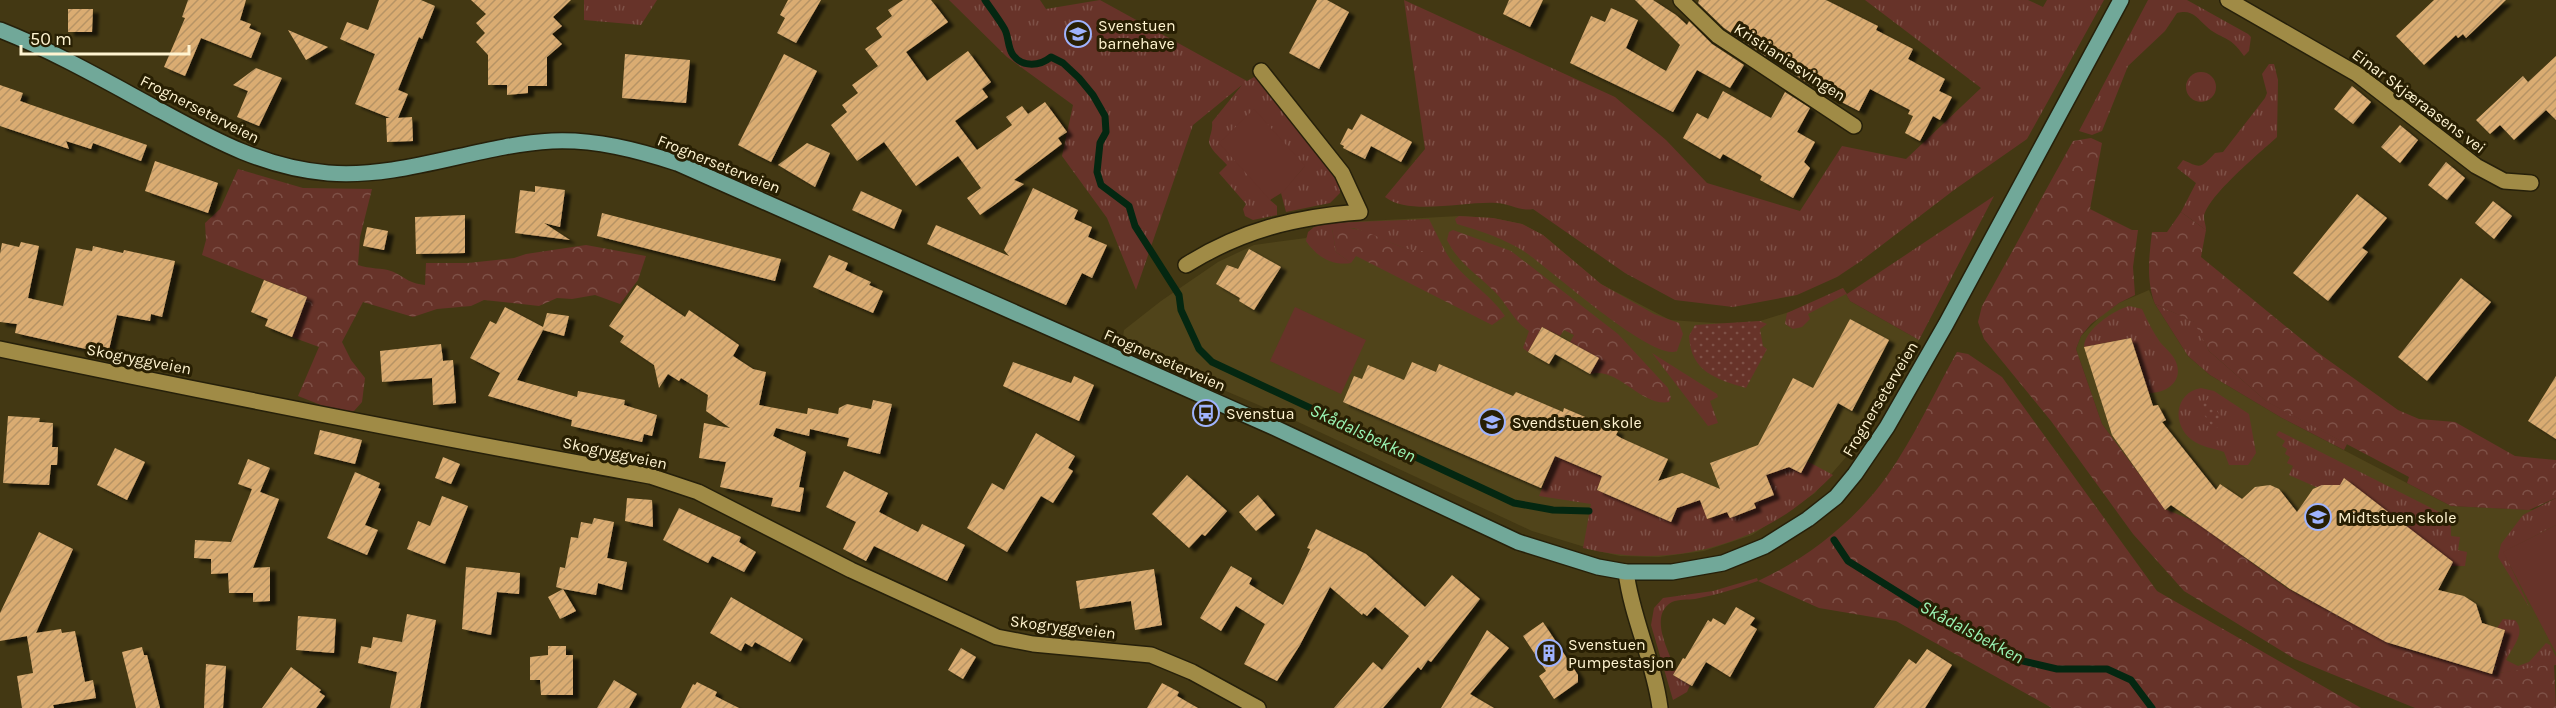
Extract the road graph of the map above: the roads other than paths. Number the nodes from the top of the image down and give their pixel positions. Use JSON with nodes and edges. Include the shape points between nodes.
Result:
{"nodes":[{"id":1,"x":1682,"y":0,"type":"edge"},
{"id":2,"x":2121,"y":0,"type":"edge"},
{"id":3,"x":2228,"y":0,"type":"edge"},
{"id":4,"x":0,"y":30,"type":"edge"},
{"id":5,"x":1262,"y":71,"type":"dead end"},
{"id":6,"x":1854,"y":126,"type":"dead end"},
{"id":7,"x":2531,"y":183,"type":"dead end"},
{"id":8,"x":1186,"y":265,"type":"dead end"},
{"id":9,"x":0,"y":350,"type":"edge"},
{"id":10,"x":1626,"y":572,"type":"junction"},
{"id":11,"x":1258,"y":708,"type":"edge"},
{"id":12,"x":1660,"y":708,"type":"edge"}],
"edges":[{"from":1,"to":6,"type":"street","name":"Kristianiasvingen","via":[[1718,36]]},
{"from":2,"to":10,"type":"main road","name":"Frognerseterveien","via":[[1946,324],[1887,427],[1842,489],[1801,524],[1744,556],[1672,572]]},
{"from":3,"to":7,"type":"street","name":"Einar Skjæraasens vei","via":[[2357,74],[2476,166],[2504,181]]},
{"from":4,"to":10,"type":"main road","name":"Frognerseterveien","via":[[231,148],[300,170],[369,173],[567,141],[618,147],[677,163],[1273,427],[1518,542],[1571,561]]},
{"from":5,"to":8,"type":"street","via":[[1342,173],[1360,212],[1325,215],[1253,231]]},
{"from":9,"to":11,"type":"street","name":"Skogryggveien","via":[[259,404],[650,476],[698,492],[851,570],[997,637],[1151,655]]},
{"from":10,"to":12,"type":"street","via":[[1630,602],[1657,686]]}]}
